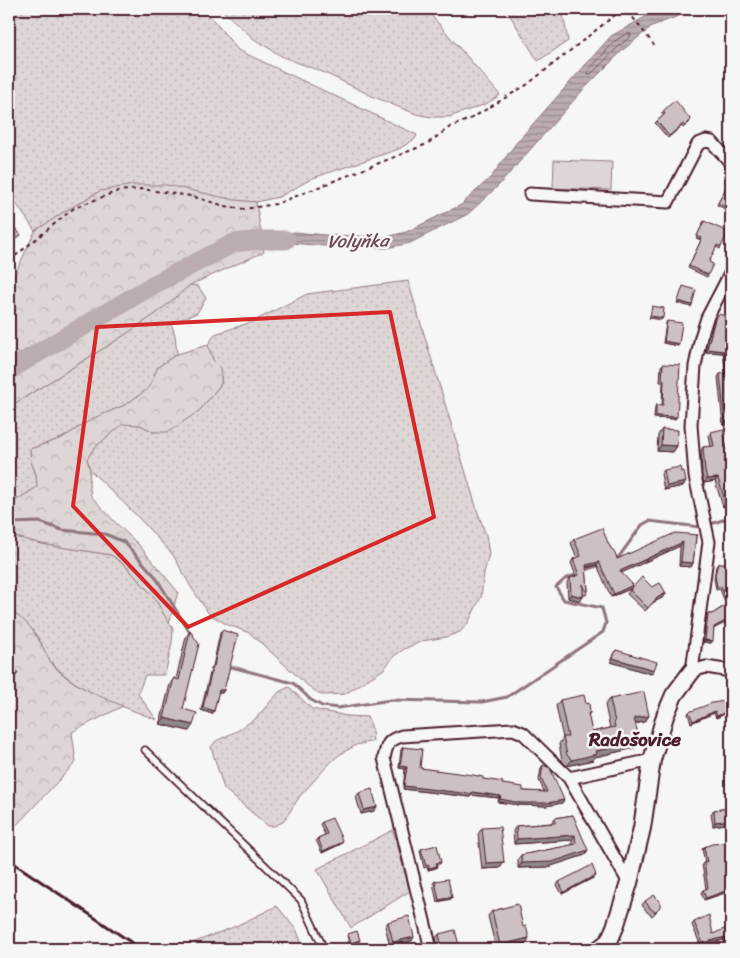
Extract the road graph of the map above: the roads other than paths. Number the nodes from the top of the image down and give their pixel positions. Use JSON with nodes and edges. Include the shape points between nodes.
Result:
{"nodes":[{"id":1,"x":731,"y":163,"type":"edge"},
{"id":2,"x":530,"y":194,"type":"dead end"},
{"id":3,"x":731,"y":272,"type":"edge"},
{"id":4,"x":692,"y":671,"type":"junction"},
{"id":5,"x":731,"y":671,"type":"edge"},
{"id":6,"x":145,"y":750,"type":"dead end"},
{"id":7,"x":652,"y":760,"type":"junction"},
{"id":8,"x":569,"y":778,"type":"junction"},
{"id":9,"x":629,"y":883,"type":"junction"},
{"id":10,"x":324,"y":949,"type":"edge"},
{"id":11,"x":431,"y":949,"type":"edge"},
{"id":12,"x":599,"y":949,"type":"edge"}],
"edges":[{"from":1,"to":2,"type":"street","via":[[712,142],[698,144],[668,202]]},
{"from":3,"to":4,"type":"street","via":[[707,318],[695,366],[691,425],[695,476],[709,542]]},
{"from":4,"to":5,"type":"street","via":[[706,667]]},
{"from":4,"to":7,"type":"street","via":[[674,696],[665,716]]},
{"from":6,"to":10,"type":"lane","via":[[301,900]]},
{"from":7,"to":8,"type":"street"},
{"from":7,"to":9,"type":"street","via":[[642,828]]},
{"from":8,"to":9,"type":"street"},
{"from":8,"to":11,"type":"street","via":[[523,733],[513,729],[402,736],[392,739],[386,746],[384,758]]},
{"from":9,"to":12,"type":"street","via":[[609,941]]}]}
